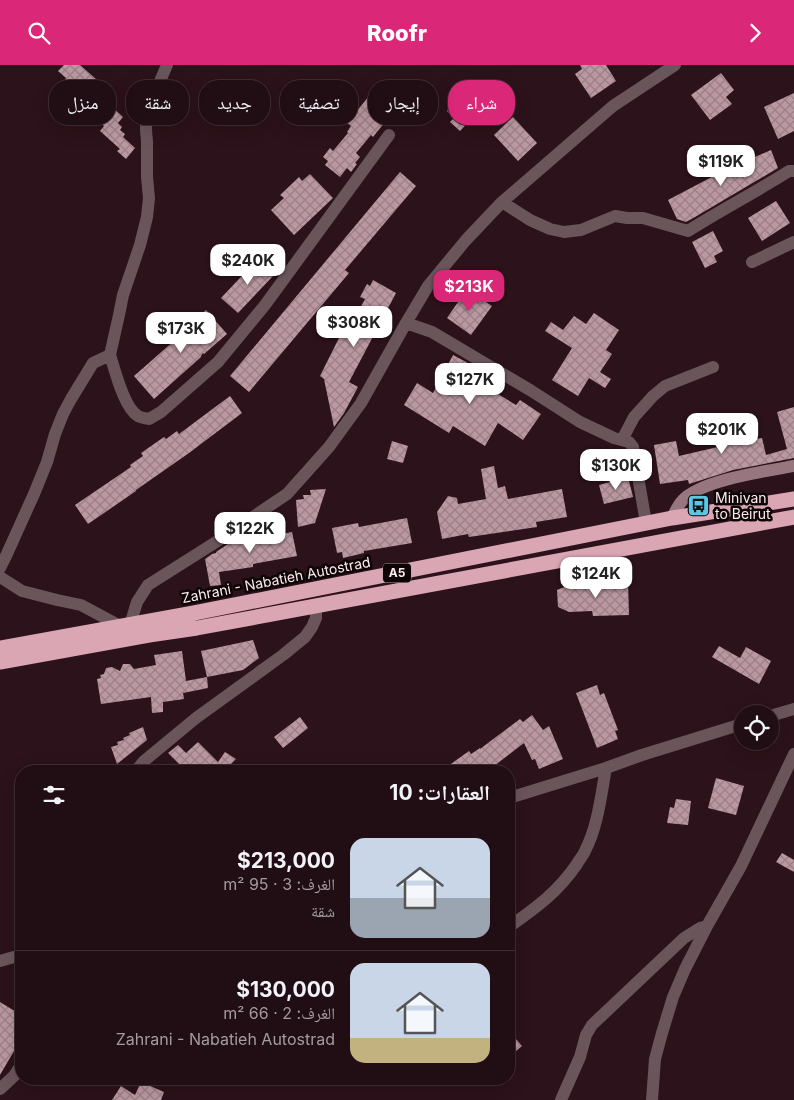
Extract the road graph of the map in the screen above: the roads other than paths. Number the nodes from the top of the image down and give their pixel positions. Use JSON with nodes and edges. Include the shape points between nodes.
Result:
{"nodes":[{"id":1,"x":167,"y":65,"type":"edge"},
{"id":2,"x":675,"y":65,"type":"edge"},
{"id":3,"x":389,"y":135,"type":"dead end"},
{"id":4,"x":794,"y":171,"type":"edge"},
{"id":5,"x":502,"y":202,"type":"junction"},
{"id":6,"x":794,"y":242,"type":"edge"},
{"id":7,"x":752,"y":262,"type":"dead end"},
{"id":8,"x":406,"y":323,"type":"junction"},
{"id":9,"x":110,"y":355,"type":"junction"},
{"id":10,"x":713,"y":367,"type":"dead end"},
{"id":11,"x":622,"y":440,"type":"junction"},
{"id":12,"x":794,"y":466,"type":"edge"},
{"id":13,"x":794,"y":499,"type":"edge"},
{"id":14,"x":794,"y":517,"type":"edge"},
{"id":15,"x":672,"y":518,"type":"junction"},
{"id":16,"x":646,"y":523,"type":"junction"},
{"id":17,"x":0,"y":568,"type":"edge"},
{"id":18,"x":0,"y":577,"type":"edge"},
{"id":19,"x":316,"y":605,"type":"junction"},
{"id":20,"x":196,"y":621,"type":"junction"},
{"id":21,"x":126,"y":626,"type":"junction"},
{"id":22,"x":147,"y":628,"type":"junction"},
{"id":23,"x":0,"y":649,"type":"edge"},
{"id":24,"x":0,"y":663,"type":"edge"},
{"id":25,"x":794,"y":709,"type":"edge"},
{"id":26,"x":779,"y":713,"type":"edge"},
{"id":27,"x":734,"y":727,"type":"edge"},
{"id":28,"x":794,"y":754,"type":"edge"},
{"id":29,"x":141,"y":765,"type":"edge"},
{"id":30,"x":606,"y":768,"type":"junction"},
{"id":31,"x":515,"y":797,"type":"edge"},
{"id":32,"x":515,"y":923,"type":"edge"},
{"id":33,"x":707,"y":927,"type":"junction"},
{"id":34,"x":15,"y":957,"type":"edge"},
{"id":35,"x":0,"y":961,"type":"edge"},
{"id":36,"x":15,"y":1074,"type":"edge"},
{"id":37,"x":0,"y":1089,"type":"edge"},
{"id":38,"x":561,"y":1100,"type":"edge"},
{"id":39,"x":652,"y":1100,"type":"edge"}],
"edges":[{"from":1,"to":9,"type":"street","via":[[146,114],[147,217],[123,295]]},
{"from":2,"to":5,"type":"street","via":[[613,106]]},
{"from":3,"to":9,"type":"street","via":[[265,305],[218,361],[161,412],[149,419],[133,412],[124,397]]},
{"from":4,"to":5,"type":"street","via":[[688,231],[644,218],[615,216],[581,230],[564,232],[530,220]]},
{"from":5,"to":8,"type":"street","via":[[428,286]]},
{"from":6,"to":7,"type":"street"},
{"from":8,"to":11,"type":"street","via":[[432,332],[580,422]]},
{"from":8,"to":21,"type":"street","via":[[361,403],[329,447],[287,494],[148,585]]},
{"from":9,"to":17,"type":"street","via":[[93,363],[78,385]]},
{"from":10,"to":11,"type":"street","via":[[665,386],[634,417]]},
{"from":11,"to":16,"type":"street","via":[[633,447]]},
{"from":12,"to":15,"type":"main road","via":[[710,484],[683,500]]},
{"from":13,"to":15,"type":"highway","name":"Zahrani - Nabatieh Autostrad","number":"A5"},
{"from":14,"to":19,"type":"highway","name":"Zahrani - Nabatieh Autostrad","number":"A5"},
{"from":15,"to":16,"type":"highway","name":"Zahrani - Nabatieh Autostrad","number":"A5"},
{"from":16,"to":20,"type":"highway","name":"Zahrani - Nabatieh Autostrad","number":"A5"},
{"from":18,"to":21,"type":"street","via":[[22,591],[82,605]]},
{"from":19,"to":20,"type":"highway","name":"Zahrani - Nabatieh Autostrad","number":"A5"},
{"from":19,"to":29,"type":"street","via":[[316,618],[305,637],[196,718]]},
{"from":20,"to":22,"type":"highway","name":"Zahrani - Nabatieh Autostrad","number":"A5"},
{"from":21,"to":22,"type":"highway","name":"Zahrani - Nabatieh Autostrad","number":"A5"},
{"from":21,"to":23,"type":"highway","name":"Zahrani - Nabatieh Autostrad","number":"A5"},
{"from":22,"to":24,"type":"highway","name":"Zahrani - Nabatieh Autostrad","number":"A5"},
{"from":25,"to":26,"type":"street"},
{"from":27,"to":30,"type":"street"},
{"from":28,"to":33,"type":"street","via":[[741,866]]},
{"from":30,"to":31,"type":"street"},
{"from":30,"to":32,"type":"street","via":[[596,822],[585,851],[552,894]]},
{"from":33,"to":38,"type":"street","via":[[684,938],[592,1025]]},
{"from":33,"to":39,"type":"street","via":[[673,997],[655,1059]]},
{"from":34,"to":35,"type":"street"},
{"from":36,"to":37,"type":"street"}]}
